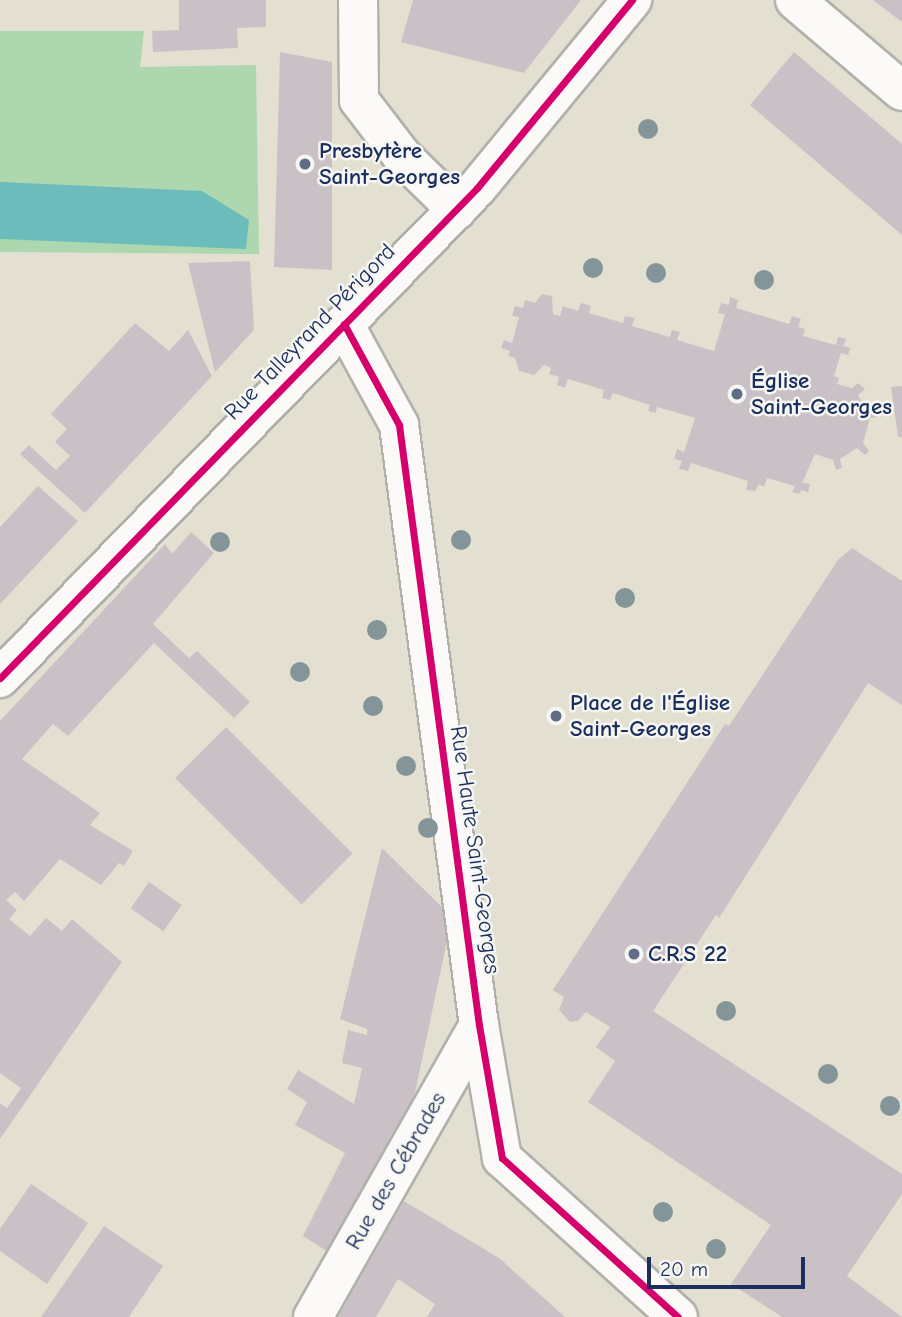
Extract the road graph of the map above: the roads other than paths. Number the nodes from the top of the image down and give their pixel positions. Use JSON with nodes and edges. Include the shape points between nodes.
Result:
{"nodes":[{"id":1,"x":358,"y":0,"type":"edge"},
{"id":2,"x":632,"y":0,"type":"edge"},
{"id":3,"x":795,"y":0,"type":"edge"},
{"id":4,"x":902,"y":91,"type":"edge"},
{"id":5,"x":457,"y":210,"type":"junction"},
{"id":6,"x":344,"y":324,"type":"junction"},
{"id":7,"x":0,"y":678,"type":"edge"},
{"id":8,"x":479,"y":1025,"type":"junction"},
{"id":9,"x":313,"y":1317,"type":"edge"},
{"id":10,"x":678,"y":1317,"type":"edge"}],
"edges":[{"from":1,"to":5,"type":"street","via":[[359,100],[402,156]]},
{"from":2,"to":5,"type":"street","name":"Rue Talleyrand Périgord"},
{"from":3,"to":4,"type":"street"},
{"from":5,"to":6,"type":"street","name":"Rue Talleyrand Périgord"},
{"from":6,"to":7,"type":"street","name":"Rue Talleyrand Périgord"},
{"from":6,"to":8,"type":"street","name":"Rue Haute Saint-Georges","via":[[399,425]]},
{"from":8,"to":9,"type":"street","name":"Rue des Cébrades"},
{"from":8,"to":10,"type":"street","name":"Rue Haute Saint-Georges","via":[[502,1158]]}]}
